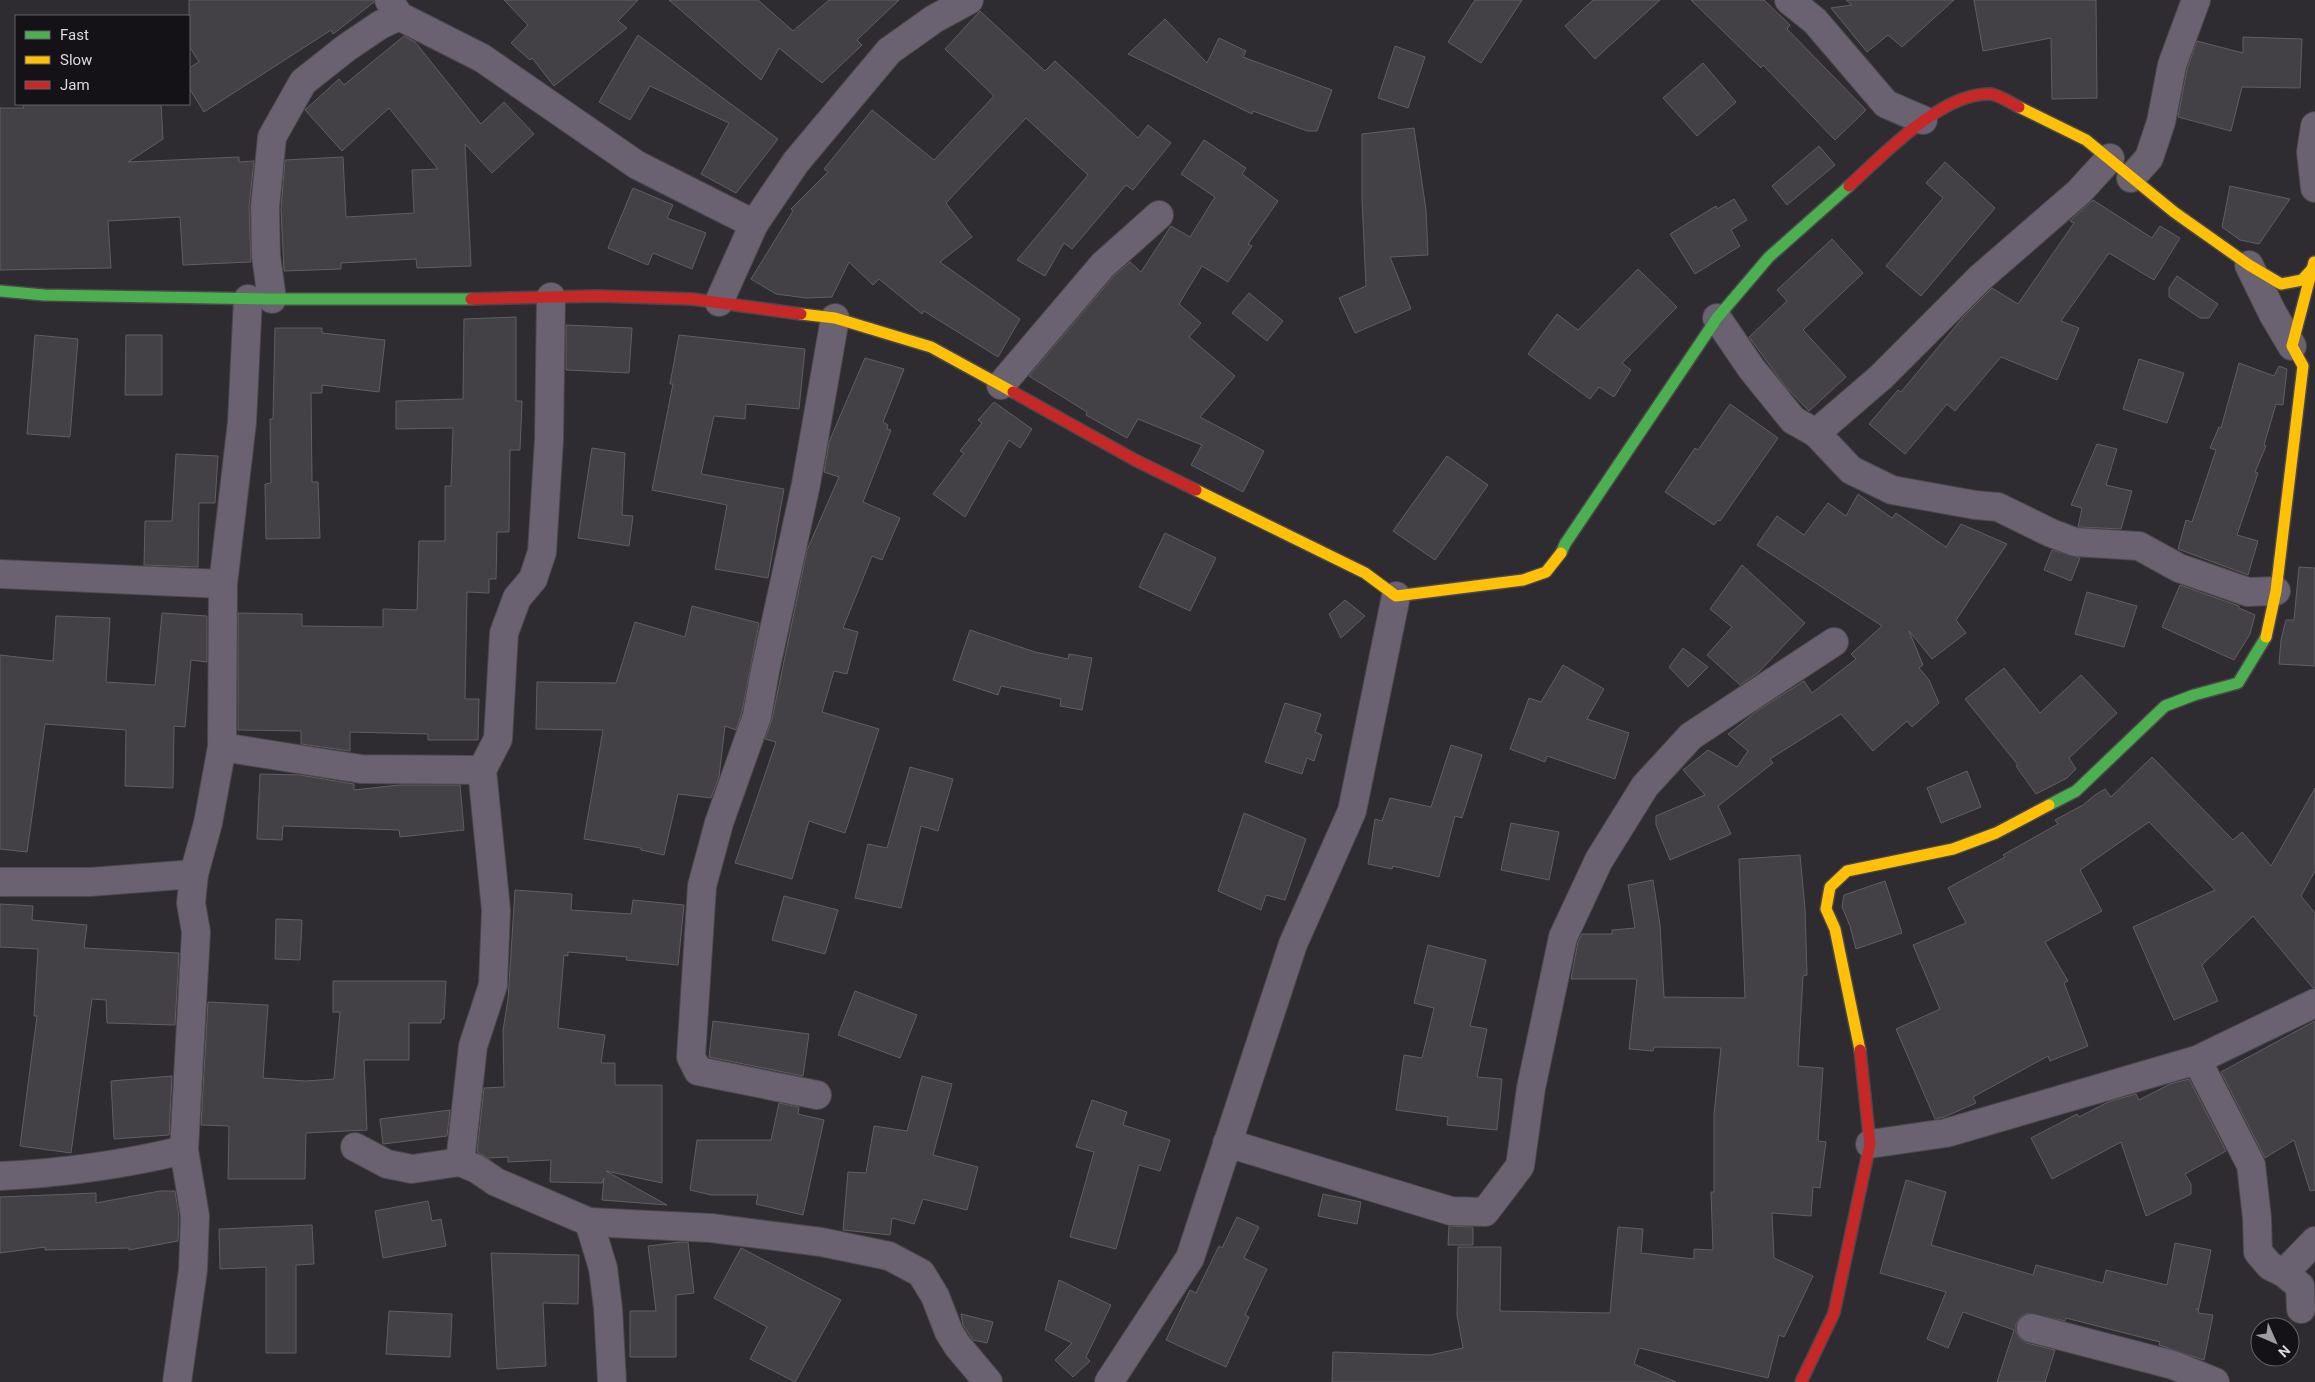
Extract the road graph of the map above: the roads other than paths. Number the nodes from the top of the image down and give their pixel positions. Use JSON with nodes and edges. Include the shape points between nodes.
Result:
{"nodes":[{"id":1,"x":968,"y":0,"type":"edge"},
{"id":2,"x":1789,"y":0,"type":"edge"},
{"id":3,"x":2196,"y":0,"type":"edge"},
{"id":4,"x":394,"y":8,"type":"edge"},
{"id":5,"x":1923,"y":120,"type":"junction"},
{"id":6,"x":2315,"y":126,"type":"edge"},
{"id":7,"x":2110,"y":158,"type":"junction"},
{"id":8,"x":2131,"y":178,"type":"junction"},
{"id":9,"x":2315,"y":188,"type":"edge"},
{"id":10,"x":1159,"y":215,"type":"dead end"},
{"id":11,"x":754,"y":224,"type":"junction"},
{"id":12,"x":2314,"y":262,"type":"edge"},
{"id":13,"x":2249,"y":265,"type":"junction"},
{"id":14,"x":0,"y":291,"type":"edge"},
{"id":15,"x":551,"y":297,"type":"junction"},
{"id":16,"x":260,"y":299,"type":"junction"},
{"id":17,"x":719,"y":302,"type":"junction"},
{"id":18,"x":835,"y":318,"type":"junction"},
{"id":19,"x":1717,"y":318,"type":"junction"},
{"id":20,"x":2292,"y":346,"type":"junction"},
{"id":21,"x":1001,"y":384,"type":"junction"},
{"id":22,"x":1816,"y":433,"type":"junction"},
{"id":23,"x":0,"y":574,"type":"edge"},
{"id":24,"x":223,"y":584,"type":"junction"},
{"id":25,"x":2276,"y":591,"type":"junction"},
{"id":26,"x":1396,"y":596,"type":"junction"},
{"id":27,"x":1834,"y":642,"type":"dead end"},
{"id":28,"x":222,"y":747,"type":"junction"},
{"id":29,"x":482,"y":770,"type":"junction"},
{"id":30,"x":194,"y":874,"type":"junction"},
{"id":31,"x":0,"y":882,"type":"edge"},
{"id":32,"x":2315,"y":1003,"type":"edge"},
{"id":33,"x":2196,"y":1060,"type":"junction"},
{"id":34,"x":817,"y":1096,"type":"dead end"},
{"id":35,"x":1227,"y":1143,"type":"junction"},
{"id":36,"x":1870,"y":1144,"type":"junction"},
{"id":37,"x":355,"y":1147,"type":"dead end"},
{"id":38,"x":184,"y":1150,"type":"junction"},
{"id":39,"x":460,"y":1162,"type":"junction"},
{"id":40,"x":0,"y":1176,"type":"edge"},
{"id":41,"x":589,"y":1222,"type":"junction"},
{"id":42,"x":2315,"y":1242,"type":"edge"},
{"id":43,"x":2284,"y":1273,"type":"junction"},
{"id":44,"x":2301,"y":1309,"type":"dead end"},
{"id":45,"x":2031,"y":1328,"type":"dead end"},
{"id":46,"x":177,"y":1382,"type":"edge"},
{"id":47,"x":612,"y":1382,"type":"edge"},
{"id":48,"x":988,"y":1382,"type":"edge"},
{"id":49,"x":1109,"y":1382,"type":"edge"},
{"id":50,"x":1801,"y":1382,"type":"edge"},
{"id":51,"x":2215,"y":1382,"type":"edge"}],
"edges":[{"from":1,"to":11,"type":"street","via":[[934,19],[889,52],[796,162]]},
{"from":2,"to":5,"type":"street","via":[[1815,20],[1886,104]]},
{"from":3,"to":8,"type":"street","via":[[2172,65],[2161,122],[2149,158]]},
{"from":4,"to":11,"type":"street","via":[[482,58],[637,165]]},
{"from":4,"to":16,"type":"street","via":[[380,25],[303,82],[272,137],[265,207],[266,256]]},
{"from":5,"to":7,"type":"street","via":[[1962,99],[1992,94],[2086,140]]},
{"from":5,"to":19,"type":"street","via":[[1769,257]]},
{"from":6,"to":9,"type":"street","via":[[2311,152]]},
{"from":7,"to":8,"type":"street"},
{"from":7,"to":22,"type":"street","via":[[2079,192],[1980,278],[1880,377]]},
{"from":8,"to":13,"type":"street"},
{"from":10,"to":21,"type":"street","via":[[1103,265]]},
{"from":11,"to":17,"type":"street"},
{"from":12,"to":13,"type":"street","via":[[2302,280],[2281,284]]},
{"from":12,"to":20,"type":"street"},
{"from":13,"to":20,"type":"street"},
{"from":14,"to":16,"type":"street","via":[[44,295]]},
{"from":15,"to":16,"type":"street"},
{"from":15,"to":17,"type":"street"},
{"from":15,"to":29,"type":"street","via":[[549,440],[542,552],[533,579],[518,598],[504,633],[498,739]]},
{"from":16,"to":24,"type":"street"},
{"from":17,"to":18,"type":"street"},
{"from":18,"to":21,"type":"street","via":[[931,347]]},
{"from":18,"to":34,"type":"street","via":[[806,484],[757,716],[719,823],[702,886],[690,1057],[698,1072]]},
{"from":19,"to":22,"type":"street","via":[[1751,368],[1793,420]]},
{"from":19,"to":26,"type":"street","via":[[1560,556],[1546,572],[1523,580]]},
{"from":20,"to":25,"type":"street","via":[[2303,366]]},
{"from":21,"to":26,"type":"street","via":[[1135,460],[1365,573]]},
{"from":22,"to":25,"type":"street","via":[[1851,470],[1892,490],[1998,506],[2051,534],[2075,542],[2138,546],[2179,568],[2248,592]]},
{"from":23,"to":24,"type":"street"},
{"from":24,"to":28,"type":"street"},
{"from":25,"to":36,"type":"street","via":[[2265,640],[2238,683],[2194,694],[2165,706],[2076,791],[1996,833],[1953,848],[1847,871],[1830,887],[1826,909],[1836,929],[1859,1041]]},
{"from":26,"to":35,"type":"street","via":[[1352,811],[1293,944]]},
{"from":27,"to":35,"type":"street","via":[[1691,736],[1646,786],[1599,860],[1564,937],[1531,1088],[1520,1166],[1484,1212],[1451,1211]]},
{"from":28,"to":29,"type":"street","via":[[361,769]]},
{"from":28,"to":30,"type":"street","via":[[208,823]]},
{"from":29,"to":39,"type":"street","via":[[496,910],[492,985],[473,1046]]},
{"from":30,"to":31,"type":"street","via":[[90,882]]},
{"from":30,"to":38,"type":"street","via":[[191,903],[196,932]]},
{"from":32,"to":33,"type":"street"},
{"from":33,"to":36,"type":"street","via":[[1946,1133]]},
{"from":33,"to":43,"type":"street","via":[[2252,1165],[2258,1252],[2270,1266]]},
{"from":35,"to":49,"type":"street","via":[[1190,1258]]},
{"from":36,"to":50,"type":"street","via":[[1834,1313]]},
{"from":37,"to":39,"type":"street","via":[[387,1164],[412,1169]]},
{"from":38,"to":40,"type":"street","via":[[142,1161],[60,1174]]},
{"from":38,"to":46,"type":"street","via":[[195,1216],[193,1270]]},
{"from":39,"to":41,"type":"street","via":[[496,1182]]},
{"from":41,"to":47,"type":"street","via":[[606,1292]]},
{"from":41,"to":48,"type":"street","via":[[710,1228],[821,1242],[889,1256],[921,1273],[936,1296],[949,1332]]},
{"from":42,"to":43,"type":"street"},
{"from":43,"to":44,"type":"street","via":[[2300,1286]]},
{"from":45,"to":51,"type":"street","via":[[2173,1365]]}]}
